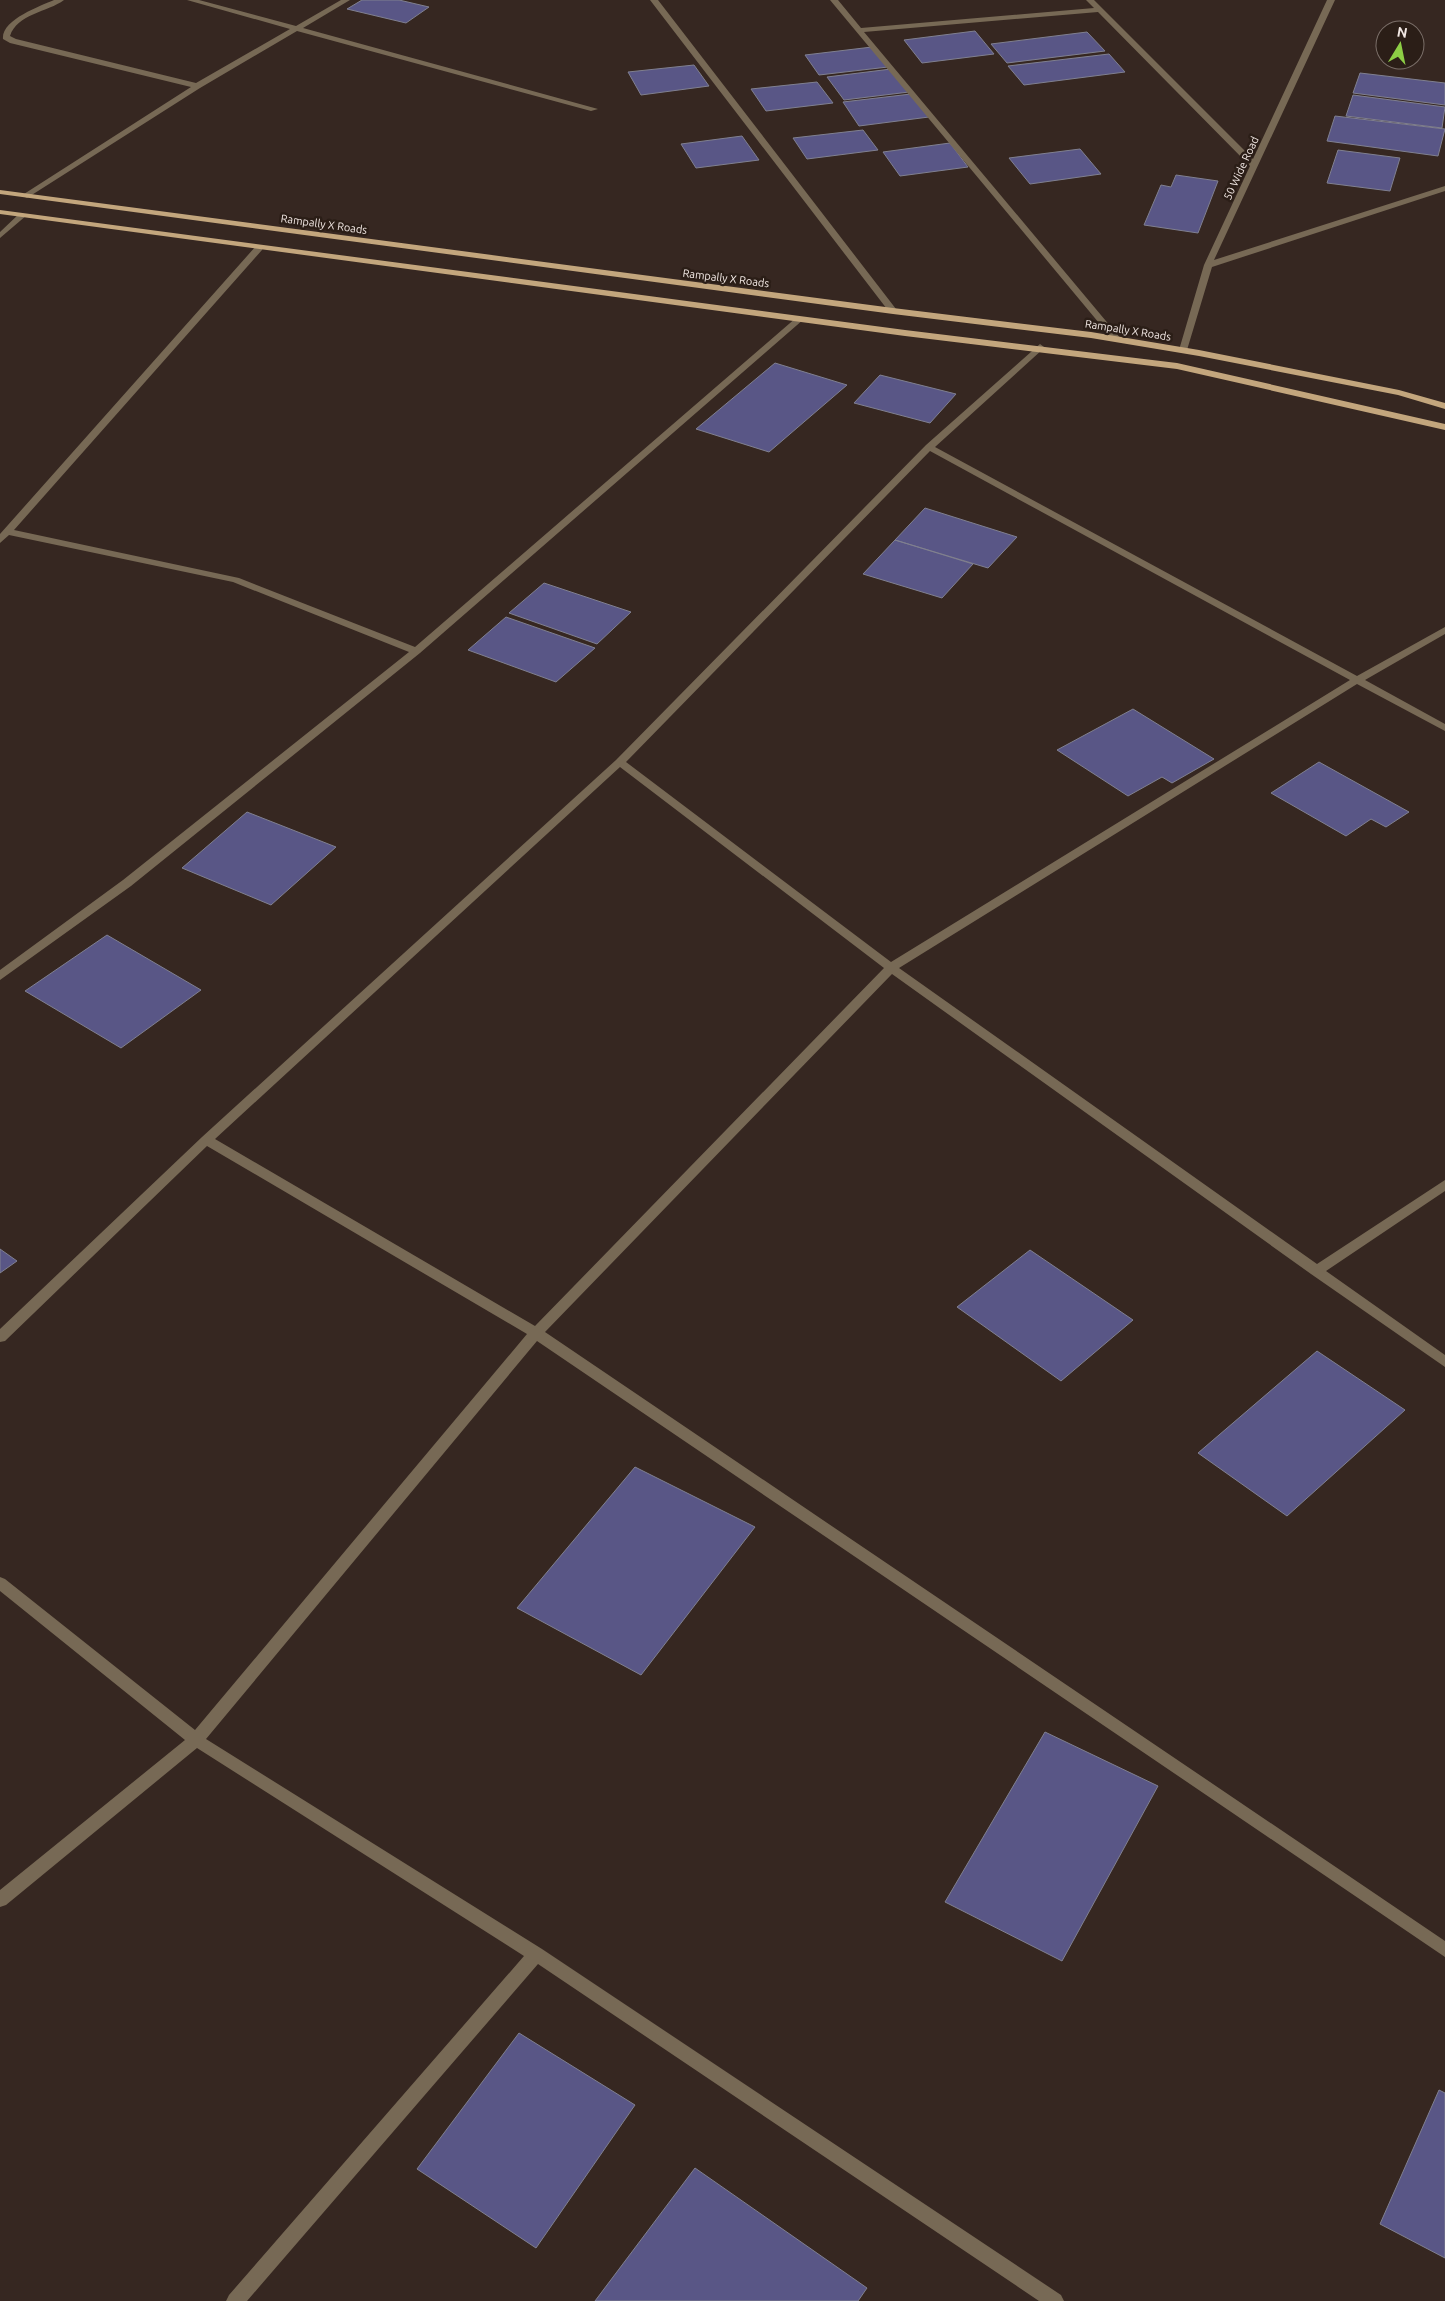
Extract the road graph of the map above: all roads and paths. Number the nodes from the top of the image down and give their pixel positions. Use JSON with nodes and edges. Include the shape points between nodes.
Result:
{"nodes":[{"id":1,"x":60,"y":0,"type":"edge"},
{"id":2,"x":191,"y":0,"type":"edge"},
{"id":3,"x":346,"y":0,"type":"edge"},
{"id":4,"x":654,"y":0,"type":"edge"},
{"id":5,"x":834,"y":0,"type":"edge"},
{"id":6,"x":1090,"y":0,"type":"edge"},
{"id":7,"x":1331,"y":0,"type":"edge"},
{"id":8,"x":1100,"y":10,"type":"junction"},
{"id":9,"x":298,"y":28,"type":"junction"},
{"id":10,"x":860,"y":30,"type":"junction"},
{"id":11,"x":197,"y":86,"type":"junction"},
{"id":12,"x":594,"y":109,"type":"dead end"},
{"id":13,"x":1254,"y":165,"type":"junction"},
{"id":14,"x":1445,"y":188,"type":"edge"},
{"id":15,"x":0,"y":192,"type":"edge"},
{"id":16,"x":27,"y":196,"type":"junction"},
{"id":17,"x":0,"y":212,"type":"edge"},
{"id":18,"x":23,"y":214,"type":"junction"},
{"id":19,"x":0,"y":236,"type":"edge"},
{"id":20,"x":259,"y":248,"type":"junction"},
{"id":21,"x":1208,"y":266,"type":"junction"},
{"id":22,"x":893,"y":311,"type":"junction"},
{"id":23,"x":800,"y":318,"type":"junction"},
{"id":24,"x":1117,"y":339,"type":"junction"},
{"id":25,"x":1040,"y":348,"type":"junction"},
{"id":26,"x":1183,"y":350,"type":"junction"},
{"id":27,"x":1445,"y":406,"type":"edge"},
{"id":28,"x":1445,"y":427,"type":"edge"},
{"id":29,"x":929,"y":447,"type":"junction"},
{"id":30,"x":8,"y":532,"type":"junction"},
{"id":31,"x":0,"y":540,"type":"edge"},
{"id":32,"x":1445,"y":630,"type":"edge"},
{"id":33,"x":416,"y":650,"type":"junction"},
{"id":34,"x":1357,"y":680,"type":"junction"},
{"id":35,"x":1445,"y":728,"type":"edge"},
{"id":36,"x":620,"y":762,"type":"junction"},
{"id":37,"x":891,"y":968,"type":"junction"},
{"id":38,"x":0,"y":976,"type":"edge"},
{"id":39,"x":206,"y":1140,"type":"junction"},
{"id":40,"x":1445,"y":1185,"type":"edge"},
{"id":41,"x":1316,"y":1271,"type":"junction"},
{"id":42,"x":536,"y":1333,"type":"junction"},
{"id":43,"x":0,"y":1337,"type":"edge"},
{"id":44,"x":1445,"y":1362,"type":"edge"},
{"id":45,"x":0,"y":1583,"type":"edge"},
{"id":46,"x":196,"y":1740,"type":"junction"},
{"id":47,"x":0,"y":1900,"type":"edge"},
{"id":48,"x":1445,"y":1950,"type":"edge"},
{"id":49,"x":536,"y":1954,"type":"junction"},
{"id":50,"x":234,"y":2301,"type":"edge"},
{"id":51,"x":1055,"y":2301,"type":"edge"}],
"edges":[{"from":1,"to":11,"type":"street","via":[[12,24],[6,31],[6,37]]},
{"from":2,"to":9,"type":"street"},
{"from":3,"to":9,"type":"street"},
{"from":4,"to":22,"type":"street"},
{"from":5,"to":10,"type":"street"},
{"from":6,"to":8,"type":"street"},
{"from":7,"to":13,"type":"street","name":"50 Wide Road"},
{"from":8,"to":10,"type":"street"},
{"from":8,"to":13,"type":"street"},
{"from":9,"to":11,"type":"street"},
{"from":9,"to":12,"type":"street"},
{"from":10,"to":24,"type":"street"},
{"from":11,"to":16,"type":"street"},
{"from":13,"to":21,"type":"street","name":"50 Wide Road"},
{"from":14,"to":21,"type":"street"},
{"from":15,"to":16,"type":"main road","name":"Rampally X Roads"},
{"from":16,"to":22,"type":"main road","name":"Rampally X Roads"},
{"from":17,"to":18,"type":"main road"},
{"from":18,"to":19,"type":"street"},
{"from":18,"to":20,"type":"main road"},
{"from":20,"to":23,"type":"main road"},
{"from":20,"to":30,"type":"street"},
{"from":21,"to":26,"type":"street","name":"50 Wide Road"},
{"from":22,"to":24,"type":"main road","name":"Rampally X Roads"},
{"from":23,"to":25,"type":"main road"},
{"from":23,"to":33,"type":"street"},
{"from":24,"to":26,"type":"main road","name":"Rampally X Roads"},
{"from":25,"to":28,"type":"main road","via":[[1176,366]]},
{"from":25,"to":29,"type":"street"},
{"from":26,"to":27,"type":"main road","name":"Rampally X Roads","via":[[1399,393]]},
{"from":29,"to":34,"type":"street"},
{"from":29,"to":36,"type":"street"},
{"from":30,"to":31,"type":"street"},
{"from":30,"to":33,"type":"street","via":[[236,580]]},
{"from":32,"to":34,"type":"street"},
{"from":33,"to":38,"type":"street","via":[[127,883]]},
{"from":34,"to":35,"type":"street"},
{"from":34,"to":37,"type":"street"},
{"from":36,"to":37,"type":"street"},
{"from":36,"to":39,"type":"street"},
{"from":37,"to":41,"type":"street"},
{"from":37,"to":42,"type":"street"},
{"from":39,"to":42,"type":"street"},
{"from":39,"to":43,"type":"street"},
{"from":40,"to":41,"type":"street"},
{"from":41,"to":44,"type":"street"},
{"from":42,"to":46,"type":"street"},
{"from":42,"to":48,"type":"street"},
{"from":45,"to":46,"type":"street"},
{"from":46,"to":47,"type":"street"},
{"from":46,"to":49,"type":"street"},
{"from":49,"to":50,"type":"street"},
{"from":49,"to":51,"type":"street"}]}
